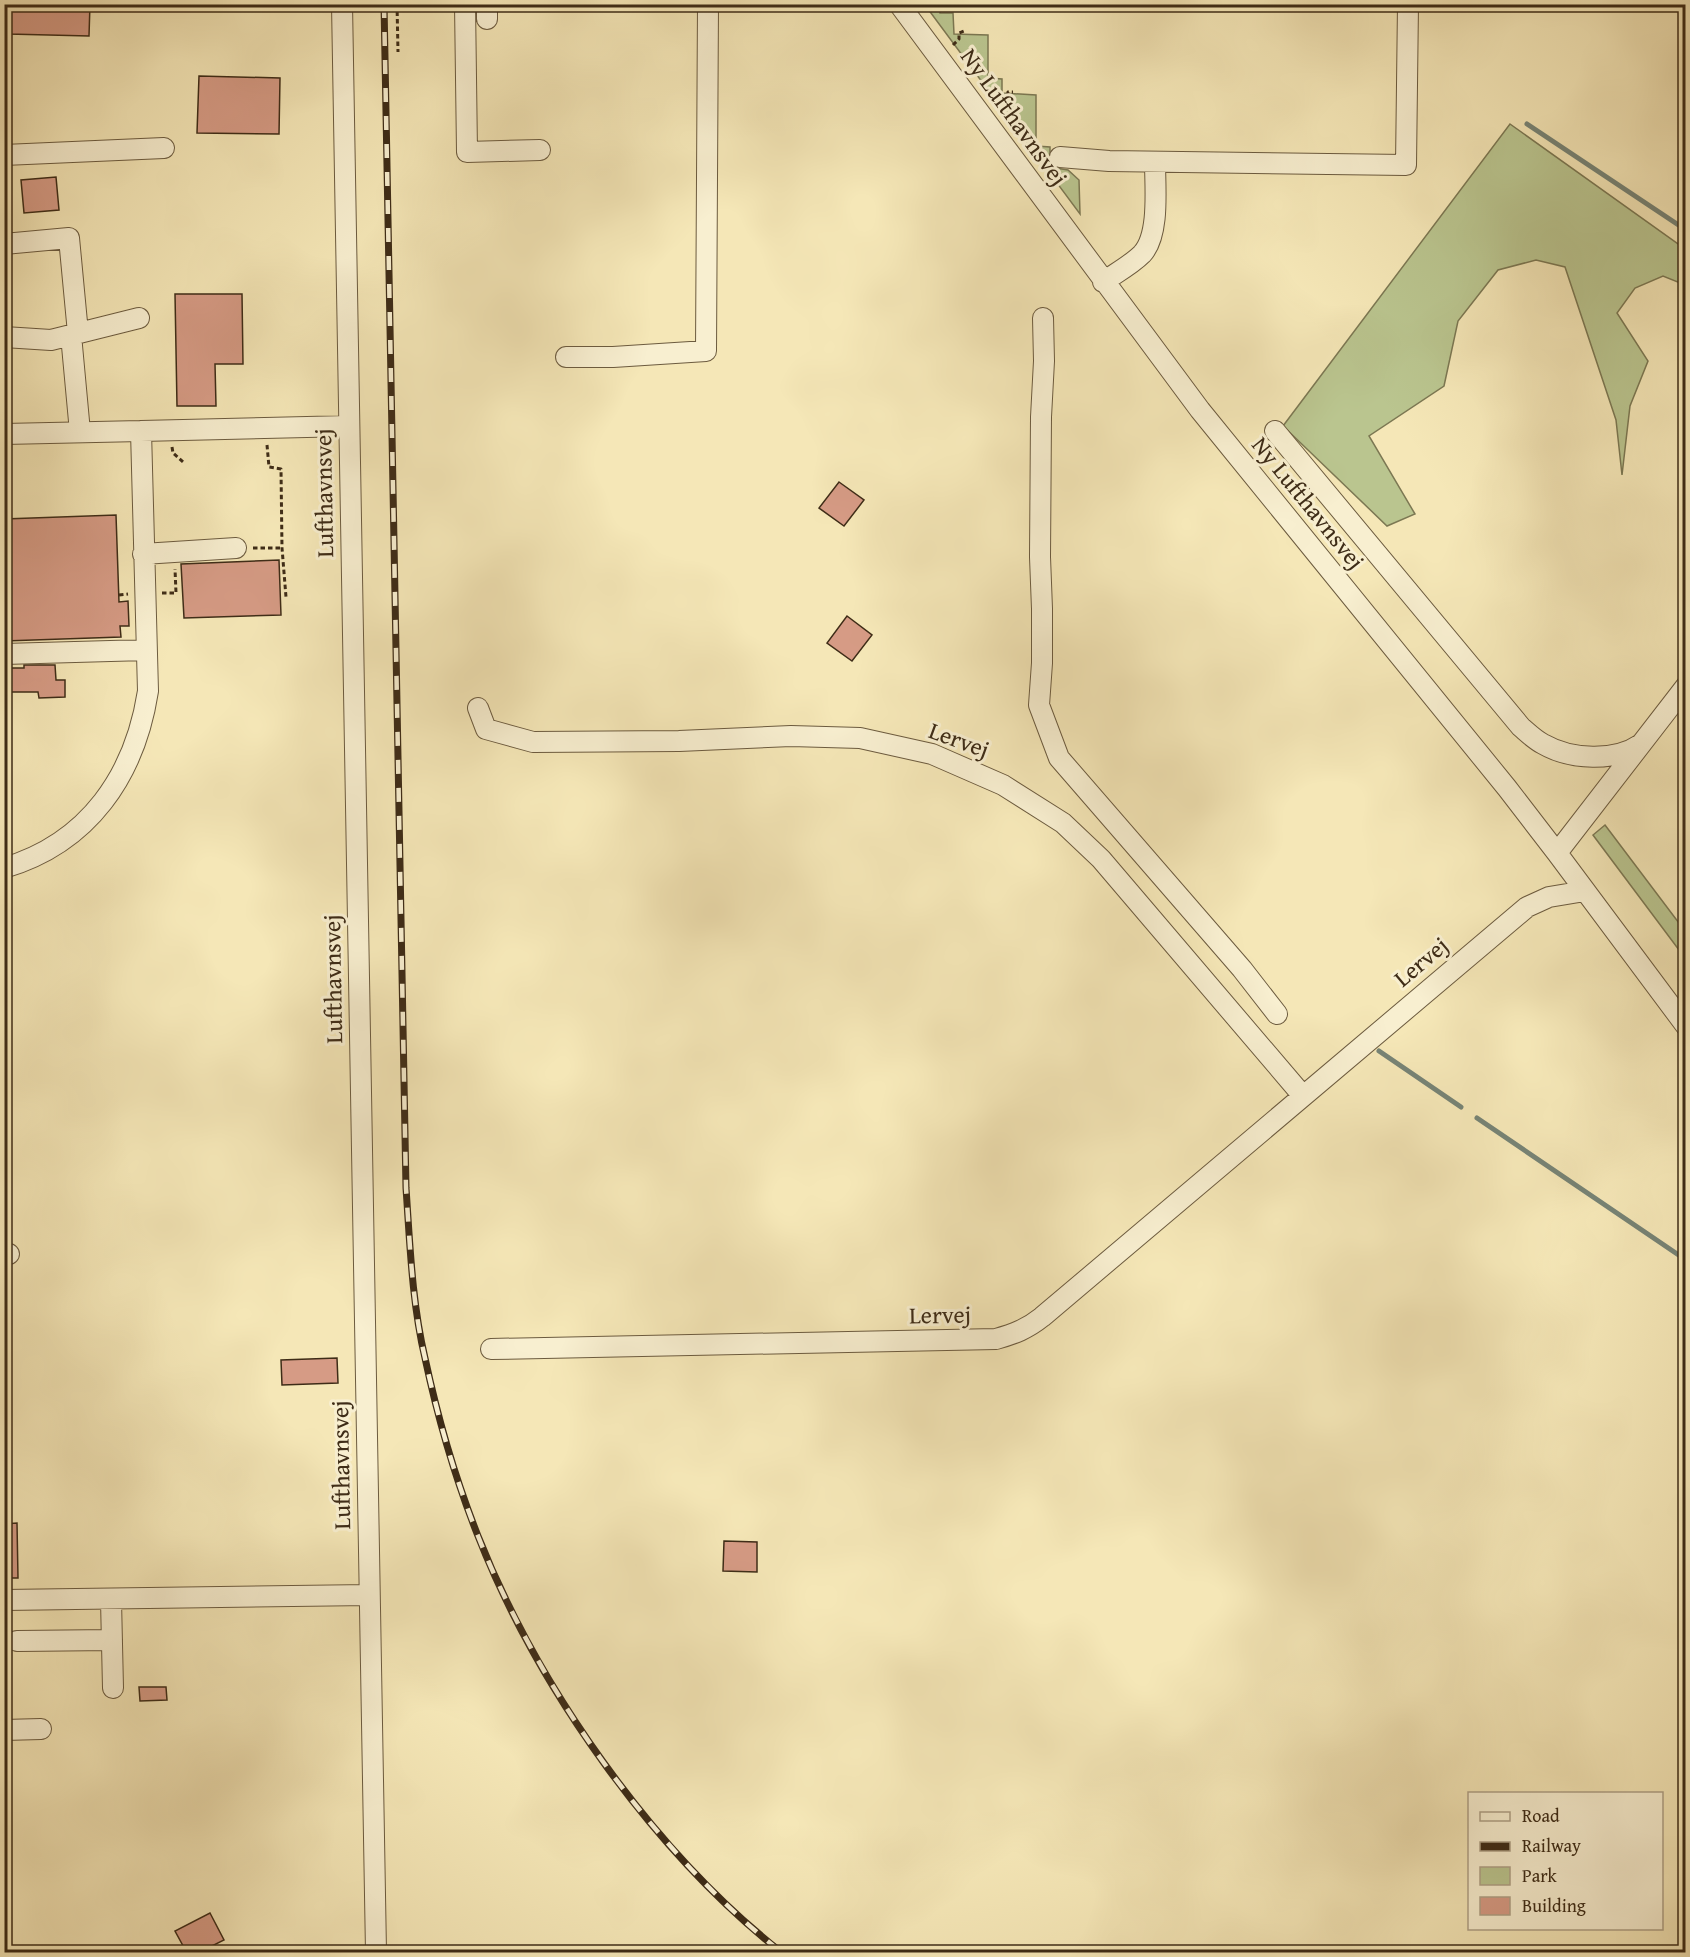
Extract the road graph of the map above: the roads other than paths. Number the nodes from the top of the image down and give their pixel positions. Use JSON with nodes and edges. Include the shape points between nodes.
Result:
{"nodes":[{"id":1,"x":465,"y":4,"type":"edge"},
{"id":2,"x":708,"y":4,"type":"edge"},
{"id":3,"x":899,"y":4,"type":"edge"},
{"id":4,"x":1408,"y":4,"type":"edge"},
{"id":5,"x":342,"y":11,"type":"edge"},
{"id":6,"x":164,"y":148,"type":"dead end"},
{"id":7,"x":540,"y":150,"type":"dead end"},
{"id":8,"x":4,"y":155,"type":"edge"},
{"id":9,"x":1060,"y":157,"type":"dead end"},
{"id":10,"x":1155,"y":162,"type":"junction"},
{"id":11,"x":4,"y":244,"type":"edge"},
{"id":12,"x":1103,"y":282,"type":"junction"},
{"id":13,"x":139,"y":318,"type":"dead end"},
{"id":14,"x":1043,"y":318,"type":"dead end"},
{"id":15,"x":74,"y":334,"type":"junction"},
{"id":16,"x":4,"y":337,"type":"edge"},
{"id":17,"x":566,"y":357,"type":"dead end"},
{"id":18,"x":349,"y":426,"type":"junction"},
{"id":19,"x":1275,"y":431,"type":"dead end"},
{"id":20,"x":80,"y":432,"type":"junction"},
{"id":21,"x":141,"y":432,"type":"junction"},
{"id":22,"x":4,"y":434,"type":"edge"},
{"id":23,"x":236,"y":548,"type":"road end"},
{"id":24,"x":143,"y":554,"type":"junction"},
{"id":25,"x":146,"y":650,"type":"junction"},
{"id":26,"x":4,"y":654,"type":"edge"},
{"id":27,"x":1686,"y":686,"type":"edge"},
{"id":28,"x":478,"y":708,"type":"dead end"},
{"id":29,"x":1641,"y":744,"type":"junction"},
{"id":30,"x":1557,"y":853,"type":"junction"},
{"id":31,"x":4,"y":868,"type":"edge"},
{"id":32,"x":1585,"y":891,"type":"junction"},
{"id":33,"x":1277,"y":1014,"type":"dead end"},
{"id":34,"x":1686,"y":1026,"type":"edge"},
{"id":35,"x":1303,"y":1096,"type":"junction"},
{"id":36,"x":491,"y":1349,"type":"dead end"},
{"id":37,"x":369,"y":1595,"type":"junction"},
{"id":38,"x":4,"y":1600,"type":"edge"},
{"id":39,"x":111,"y":1600,"type":"junction"},
{"id":40,"x":112,"y":1640,"type":"junction"},
{"id":41,"x":17,"y":1641,"type":"dead end"},
{"id":42,"x":113,"y":1688,"type":"dead end"},
{"id":43,"x":4,"y":1730,"type":"edge"},
{"id":44,"x":41,"y":1730,"type":"dead end"},
{"id":45,"x":376,"y":1953,"type":"edge"}],
"edges":[{"from":1,"to":7,"type":"street","via":[[467,152]]},
{"from":2,"to":17,"type":"street","via":[[706,351]]},
{"from":3,"to":12,"type":"street","name":"Ny Lufthavnsvej"},
{"from":4,"to":10,"type":"street","via":[[1406,165]]},
{"from":5,"to":18,"type":"street","name":"Lufthavnsvej"},
{"from":6,"to":8,"type":"street"},
{"from":9,"to":10,"type":"street"},
{"from":10,"to":12,"type":"street","via":[[1150,242],[1142,254]]},
{"from":11,"to":15,"type":"street","via":[[69,238]]},
{"from":12,"to":30,"type":"street","name":"Ny Lufthavnsvej","via":[[1200,410]]},
{"from":13,"to":15,"type":"street"},
{"from":14,"to":33,"type":"street","via":[[1039,705],[1059,758]]},
{"from":15,"to":16,"type":"street","via":[[51,340]]},
{"from":15,"to":20,"type":"street"},
{"from":18,"to":21,"type":"street"},
{"from":18,"to":37,"type":"street","name":"Lufthavnsvej"},
{"from":19,"to":29,"type":"street","via":[[1521,727],[1542,744],[1564,753],[1621,754]]},
{"from":20,"to":21,"type":"street"},
{"from":20,"to":22,"type":"street"},
{"from":21,"to":24,"type":"street"},
{"from":23,"to":24,"type":"street"},
{"from":24,"to":25,"type":"street"},
{"from":25,"to":26,"type":"street"},
{"from":25,"to":31,"type":"street","via":[[148,691],[144,718],[117,782],[66,840],[45,853]]},
{"from":27,"to":29,"type":"street"},
{"from":28,"to":35,"type":"street","name":"Lervej","via":[[486,729],[533,742],[860,738],[932,754],[1003,784],[1063,824],[1101,859]]},
{"from":29,"to":30,"type":"street"},
{"from":30,"to":32,"type":"street","name":"Ny Lufthavnsvej"},
{"from":32,"to":34,"type":"street","name":"Ny Lufthavnsvej"},
{"from":32,"to":35,"type":"street","name":"Lervej","via":[[1549,897],[1527,907]]},
{"from":35,"to":36,"type":"street","name":"Lervej","via":[[1028,1329],[1017,1334],[996,1340]]},
{"from":37,"to":39,"type":"street"},
{"from":37,"to":45,"type":"street","name":"Lufthavnsvej"},
{"from":38,"to":39,"type":"street"},
{"from":39,"to":40,"type":"street"},
{"from":40,"to":41,"type":"street"},
{"from":40,"to":42,"type":"street"},
{"from":43,"to":44,"type":"street"}]}
